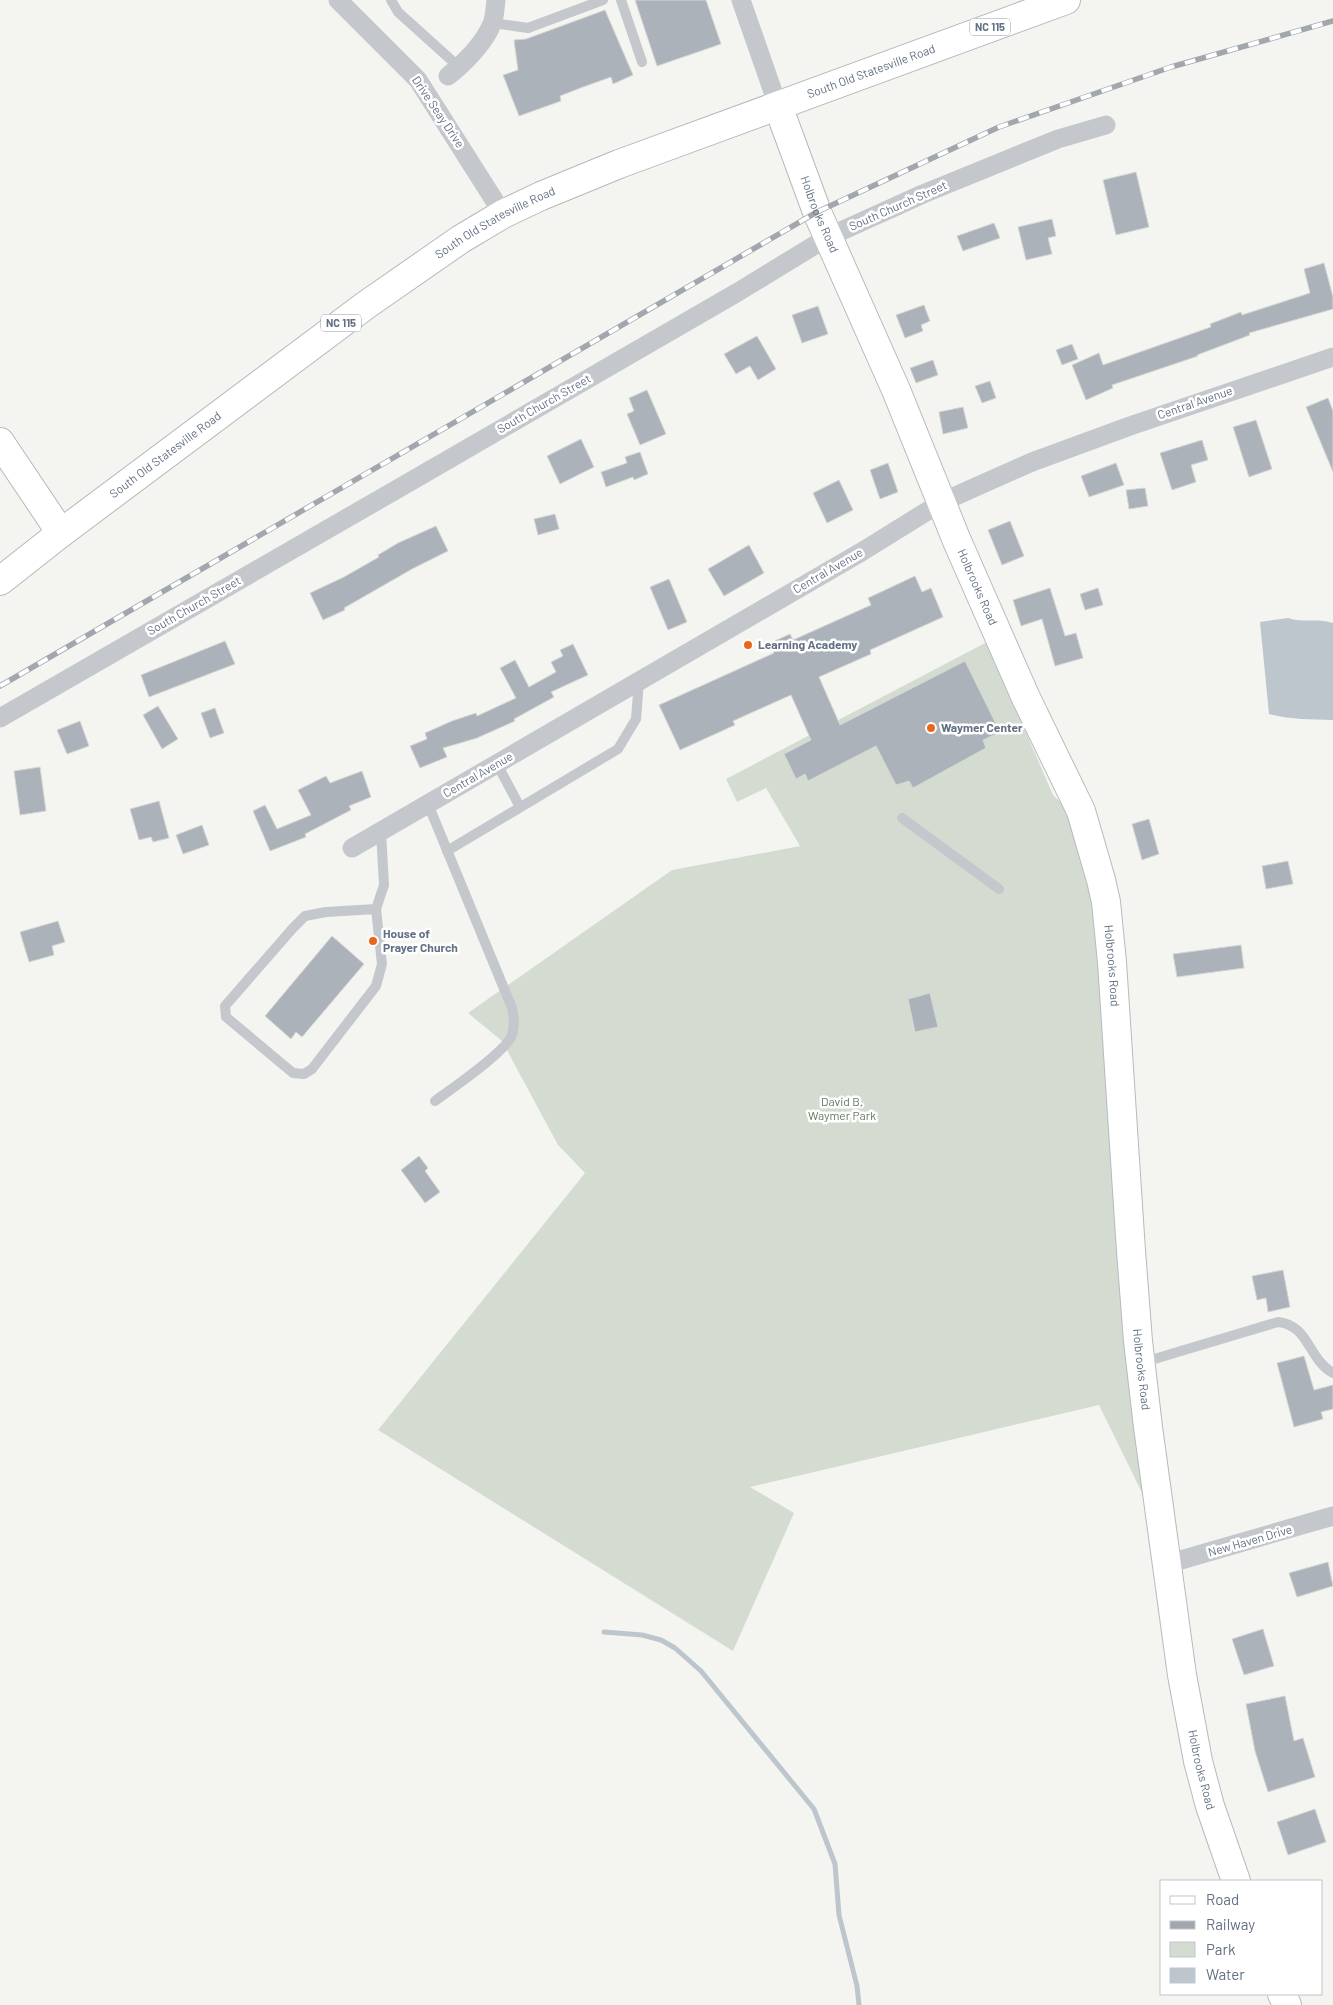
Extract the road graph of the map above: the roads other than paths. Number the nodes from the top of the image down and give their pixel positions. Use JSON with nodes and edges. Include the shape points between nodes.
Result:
{"nodes":[{"id":1,"x":338,"y":0,"type":"edge"},
{"id":2,"x":391,"y":0,"type":"edge"},
{"id":3,"x":496,"y":0,"type":"edge"},
{"id":4,"x":603,"y":0,"type":"edge"},
{"id":5,"x":620,"y":0,"type":"edge"},
{"id":6,"x":740,"y":0,"type":"edge"},
{"id":7,"x":1066,"y":0,"type":"edge"},
{"id":8,"x":493,"y":23,"type":"junction"},
{"id":9,"x":642,"y":62,"type":"dead end"},
{"id":10,"x":454,"y":72,"type":"joint"},
{"id":11,"x":778,"y":106,"type":"junction"},
{"id":12,"x":1106,"y":125,"type":"dead end"},
{"id":13,"x":504,"y":214,"type":"junction"},
{"id":14,"x":828,"y":237,"type":"junction"},
{"id":15,"x":1333,"y":356,"type":"edge"},
{"id":16,"x":0,"y":442,"type":"edge"},
{"id":17,"x":942,"y":502,"type":"junction"},
{"id":18,"x":61,"y":533,"type":"junction"},
{"id":19,"x":0,"y":581,"type":"edge"},
{"id":20,"x":639,"y":681,"type":"junction"},
{"id":21,"x":0,"y":718,"type":"edge"},
{"id":22,"x":497,"y":764,"type":"junction"},
{"id":23,"x":428,"y":804,"type":"junction"},
{"id":24,"x":520,"y":808,"type":"junction"},
{"id":25,"x":902,"y":818,"type":"dead end"},
{"id":26,"x":381,"y":831,"type":"junction"},
{"id":27,"x":352,"y":848,"type":"dead end"},
{"id":28,"x":447,"y":851,"type":"junction"},
{"id":29,"x":999,"y":889,"type":"dead end"},
{"id":30,"x":376,"y":909,"type":"junction"},
{"id":31,"x":435,"y":1101,"type":"dead end"},
{"id":32,"x":1140,"y":1363,"type":"junction"},
{"id":33,"x":1333,"y":1373,"type":"edge"},
{"id":34,"x":1333,"y":1516,"type":"edge"},
{"id":35,"x":1167,"y":1564,"type":"junction"},
{"id":36,"x":1236,"y":1880,"type":"edge"}],
"edges":[{"from":1,"to":13,"type":"street","name":"Drive Seay Drive","via":[[418,80]]},
{"from":2,"to":10,"type":"lane","via":[[398,12]]},
{"from":3,"to":8,"type":"street"},
{"from":4,"to":8,"type":"lane","via":[[528,28]]},
{"from":5,"to":9,"type":"lane"},
{"from":6,"to":11,"type":"street"},
{"from":7,"to":11,"type":"street","name":"South Old Statesville Road","number":"NC 115"},
{"from":8,"to":10,"type":"street","via":[[479,45]]},
{"from":11,"to":13,"type":"street","name":"South Old Statesville Road","number":"NC 115","via":[[619,164]]},
{"from":11,"to":14,"type":"street","name":"Holbrooks Road"},
{"from":12,"to":14,"type":"street","name":"South Church Street","via":[[1058,139]]},
{"from":13,"to":18,"type":"street","name":"South Old Statesville Road","number":"NC 115","via":[[405,277]]},
{"from":14,"to":17,"type":"street","name":"Holbrooks Road"},
{"from":14,"to":21,"type":"street","name":"South Church Street"},
{"from":15,"to":17,"type":"street","name":"Central Avenue","via":[[1041,458]]},
{"from":16,"to":18,"type":"street"},
{"from":17,"to":20,"type":"street","name":"Central Avenue"},
{"from":17,"to":32,"type":"street","name":"Holbrooks Road","via":[[1026,698],[1080,810],[1101,880],[1112,962]]},
{"from":18,"to":19,"type":"street","name":"South Old Statesville Road","number":"NC 115"},
{"from":20,"to":22,"type":"street","name":"Central Avenue"},
{"from":20,"to":24,"type":"lane","via":[[636,719],[618,750]]},
{"from":22,"to":23,"type":"street","name":"Central Avenue"},
{"from":22,"to":24,"type":"lane"},
{"from":23,"to":26,"type":"street","name":"Central Avenue"},
{"from":23,"to":28,"type":"lane"},
{"from":24,"to":28,"type":"lane"},
{"from":25,"to":29,"type":"lane"},
{"from":26,"to":27,"type":"street","name":"Central Avenue"},
{"from":26,"to":30,"type":"lane","via":[[384,885]]},
{"from":28,"to":31,"type":"lane","via":[[515,1022],[512,1037],[497,1053]]},
{"from":30,"to":30,"type":"lane","via":[[306,916],[225,1006],[226,1017],[293,1073],[304,1074],[312,1069],[376,986],[382,964]]},
{"from":32,"to":33,"type":"lane","via":[[1278,1322],[1296,1328],[1324,1368]]},
{"from":32,"to":35,"type":"street","name":"Holbrooks Road"},
{"from":34,"to":35,"type":"street","name":"New Haven Drive"},
{"from":35,"to":36,"type":"street","name":"Holbrooks Road","via":[[1198,1761]]}]}
